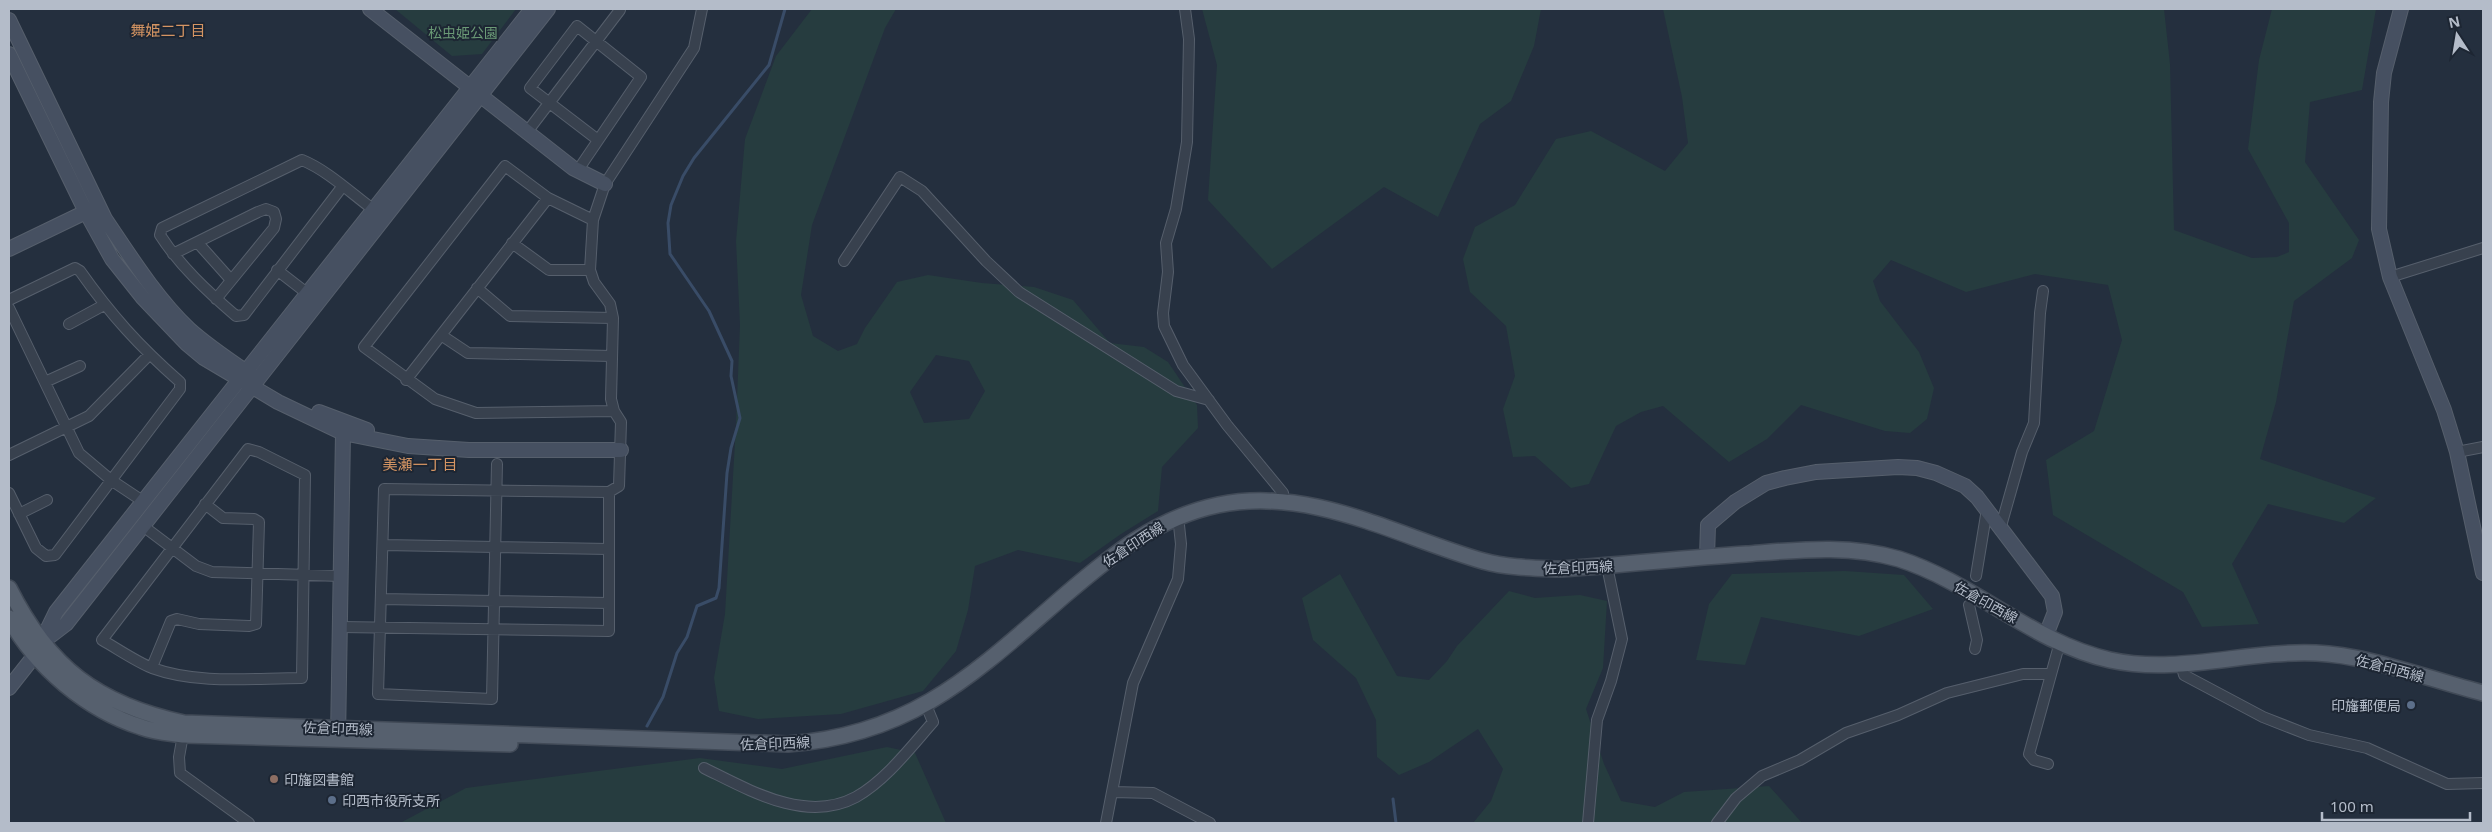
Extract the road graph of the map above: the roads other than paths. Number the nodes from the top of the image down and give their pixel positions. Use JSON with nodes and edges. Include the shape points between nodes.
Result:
{"nodes":[{"id":1,"x":370,"y":9,"type":"edge"},
{"id":2,"x":532,"y":9,"type":"edge"},
{"id":3,"x":548,"y":9,"type":"edge"},
{"id":4,"x":609,"y":9,"type":"edge"},
{"id":5,"x":702,"y":9,"type":"edge"},
{"id":6,"x":1186,"y":9,"type":"edge"},
{"id":7,"x":2401,"y":9,"type":"edge"},
{"id":8,"x":9,"y":20,"type":"edge"},
{"id":9,"x":596,"y":41,"type":"junction"},
{"id":10,"x":9,"y":54,"type":"edge"},
{"id":11,"x":475,"y":92,"type":"junction"},
{"id":12,"x":549,"y":103,"type":"junction"},
{"id":13,"x":527,"y":132,"type":"junction"},
{"id":14,"x":598,"y":140,"type":"junction"},
{"id":15,"x":578,"y":170,"type":"junction"},
{"id":16,"x":606,"y":184,"type":"junction"},
{"id":17,"x":342,"y":187,"type":"junction"},
{"id":18,"x":548,"y":198,"type":"junction"},
{"id":19,"x":99,"y":206,"type":"junction"},
{"id":20,"x":86,"y":212,"type":"junction"},
{"id":21,"x":380,"y":214,"type":"junction"},
{"id":22,"x":594,"y":220,"type":"junction"},
{"id":23,"x":198,"y":243,"type":"junction"},
{"id":24,"x":512,"y":243,"type":"junction"},
{"id":25,"x":2483,"y":248,"type":"edge"},
{"id":26,"x":9,"y":249,"type":"edge"},
{"id":27,"x":173,"y":254,"type":"junction"},
{"id":28,"x":844,"y":261,"type":"dead end"},
{"id":29,"x":277,"y":270,"type":"junction"},
{"id":30,"x":590,"y":270,"type":"junction"},
{"id":31,"x":2390,"y":277,"type":"junction"},
{"id":32,"x":231,"y":280,"type":"junction"},
{"id":33,"x":477,"y":288,"type":"junction"},
{"id":34,"x":2043,"y":291,"type":"dead end"},
{"id":35,"x":308,"y":294,"type":"junction"},
{"id":36,"x":216,"y":299,"type":"junction"},
{"id":37,"x":9,"y":300,"type":"edge"},
{"id":38,"x":104,"y":305,"type":"junction"},
{"id":39,"x":9,"y":308,"type":"edge"},
{"id":40,"x":613,"y":318,"type":"junction"},
{"id":41,"x":69,"y":324,"type":"dead end"},
{"id":42,"x":441,"y":334,"type":"junction"},
{"id":43,"x":149,"y":355,"type":"junction"},
{"id":44,"x":612,"y":356,"type":"junction"},
{"id":45,"x":80,"y":366,"type":"dead end"},
{"id":46,"x":250,"y":380,"type":"junction"},
{"id":47,"x":406,"y":380,"type":"junction"},
{"id":48,"x":45,"y":382,"type":"junction"},
{"id":49,"x":1209,"y":400,"type":"junction"},
{"id":50,"x":614,"y":411,"type":"junction"},
{"id":51,"x":68,"y":427,"type":"junction"},
{"id":52,"x":343,"y":433,"type":"junction"},
{"id":53,"x":428,"y":446,"type":"junction"},
{"id":54,"x":2483,"y":447,"type":"edge"},
{"id":55,"x":621,"y":450,"type":"junction"},
{"id":56,"x":2457,"y":452,"type":"junction"},
{"id":57,"x":9,"y":455,"type":"edge"},
{"id":58,"x":497,"y":464,"type":"dead end"},
{"id":59,"x":111,"y":480,"type":"junction"},
{"id":60,"x":496,"y":490,"type":"junction"},
{"id":61,"x":609,"y":492,"type":"junction"},
{"id":62,"x":9,"y":493,"type":"edge"},
{"id":63,"x":47,"y":500,"type":"dead end"},
{"id":64,"x":1284,"y":501,"type":"junction"},
{"id":65,"x":144,"y":502,"type":"junction"},
{"id":66,"x":205,"y":504,"type":"junction"},
{"id":67,"x":1987,"y":509,"type":"junction"},
{"id":68,"x":19,"y":514,"type":"junction"},
{"id":69,"x":1178,"y":516,"type":"junction"},
{"id":70,"x":143,"y":526,"type":"junction"},
{"id":71,"x":2001,"y":526,"type":"junction"},
{"id":72,"x":383,"y":545,"type":"junction"},
{"id":73,"x":171,"y":547,"type":"junction"},
{"id":74,"x":495,"y":547,"type":"junction"},
{"id":75,"x":609,"y":549,"type":"junction"},
{"id":76,"x":1707,"y":557,"type":"junction"},
{"id":77,"x":1606,"y":566,"type":"junction"},
{"id":78,"x":2483,"y":573,"type":"edge"},
{"id":79,"x":259,"y":574,"type":"junction"},
{"id":80,"x":303,"y":575,"type":"junction"},
{"id":81,"x":341,"y":576,"type":"junction"},
{"id":82,"x":1976,"y":576,"type":"dead end"},
{"id":83,"x":9,"y":588,"type":"edge"},
{"id":84,"x":382,"y":599,"type":"junction"},
{"id":85,"x":494,"y":601,"type":"junction"},
{"id":86,"x":609,"y":604,"type":"junction"},
{"id":87,"x":1969,"y":605,"type":"dead end"},
{"id":88,"x":9,"y":618,"type":"edge"},
{"id":89,"x":341,"y":627,"type":"junction"},
{"id":90,"x":380,"y":628,"type":"junction"},
{"id":91,"x":494,"y":629,"type":"junction"},
{"id":92,"x":2046,"y":635,"type":"junction"},
{"id":93,"x":43,"y":642,"type":"junction"},
{"id":94,"x":2060,"y":642,"type":"junction"},
{"id":95,"x":1975,"y":649,"type":"dead end"},
{"id":96,"x":35,"y":655,"type":"junction"},
{"id":97,"x":2181,"y":664,"type":"junction"},
{"id":98,"x":152,"y":668,"type":"junction"},
{"id":99,"x":2050,"y":674,"type":"junction"},
{"id":100,"x":9,"y":688,"type":"edge"},
{"id":101,"x":2483,"y":693,"type":"edge"},
{"id":102,"x":926,"y":705,"type":"junction"},
{"id":103,"x":184,"y":729,"type":"junction"},
{"id":104,"x":338,"y":734,"type":"junction"},
{"id":105,"x":2048,"y":764,"type":"dead end"},
{"id":106,"x":704,"y":768,"type":"dead end"},
{"id":107,"x":2483,"y":784,"type":"edge"},
{"id":108,"x":1112,"y":792,"type":"junction"},
{"id":109,"x":249,"y":823,"type":"edge"},
{"id":110,"x":1106,"y":823,"type":"edge"},
{"id":111,"x":1210,"y":823,"type":"edge"},
{"id":112,"x":1588,"y":823,"type":"edge"},
{"id":113,"x":1717,"y":823,"type":"edge"}],
"edges":[{"from":1,"to":11,"type":"street"},
{"from":2,"to":11,"type":"street"},
{"from":3,"to":11,"type":"street"},
{"from":4,"to":9,"type":"street","via":[[620,10]]},
{"from":5,"to":16,"type":"street","via":[[694,48]]},
{"from":6,"to":49,"type":"street","via":[[1189,39],[1187,142],[1176,209],[1166,244],[1168,272],[1162,312],[1164,326],[1183,366]]},
{"from":7,"to":31,"type":"street","via":[[2384,73],[2381,102],[2379,229]]},
{"from":8,"to":19,"type":"street"},
{"from":9,"to":12,"type":"street"},
{"from":9,"to":12,"type":"street","via":[[577,26],[530,88]]},
{"from":9,"to":14,"type":"street","via":[[641,77]]},
{"from":10,"to":20,"type":"street"},
{"from":11,"to":13,"type":"street"},
{"from":11,"to":21,"type":"street"},
{"from":12,"to":13,"type":"street"},
{"from":12,"to":14,"type":"street"},
{"from":13,"to":15,"type":"street"},
{"from":14,"to":15,"type":"street"},
{"from":15,"to":16,"type":"street"},
{"from":16,"to":22,"type":"street"},
{"from":17,"to":21,"type":"street"},
{"from":17,"to":27,"type":"street","via":[[302,160],[162,228],[160,235]]},
{"from":17,"to":29,"type":"street"},
{"from":18,"to":22,"type":"street"},
{"from":18,"to":24,"type":"street"},
{"from":18,"to":47,"type":"street","via":[[505,166],[364,347]]},
{"from":19,"to":20,"type":"street"},
{"from":19,"to":46,"type":"street","via":[[125,250],[154,289],[189,328]]},
{"from":20,"to":26,"type":"street"},
{"from":20,"to":46,"type":"street","via":[[112,259],[143,298],[186,343],[204,358]]},
{"from":21,"to":35,"type":"street"},
{"from":21,"to":46,"type":"street"},
{"from":22,"to":30,"type":"street"},
{"from":23,"to":27,"type":"street"},
{"from":23,"to":32,"type":"street"},
{"from":23,"to":32,"type":"street","via":[[258,212],[266,209],[274,212],[274,228]]},
{"from":24,"to":30,"type":"street","via":[[549,270]]},
{"from":24,"to":33,"type":"street"},
{"from":25,"to":31,"type":"street"},
{"from":27,"to":36,"type":"street"},
{"from":28,"to":49,"type":"street","via":[[900,177],[922,191],[1019,292],[1176,391]]},
{"from":29,"to":35,"type":"street"},
{"from":29,"to":36,"type":"street","via":[[244,315],[236,316]]},
{"from":30,"to":40,"type":"street","via":[[594,282],[610,304]]},
{"from":31,"to":56,"type":"street","via":[[2444,410]]},
{"from":32,"to":36,"type":"street"},
{"from":33,"to":40,"type":"street","via":[[510,316]]},
{"from":33,"to":42,"type":"street"},
{"from":34,"to":71,"type":"street","via":[[2034,423]]},
{"from":35,"to":46,"type":"street"},
{"from":37,"to":38,"type":"street","via":[[75,268]]},
{"from":38,"to":41,"type":"street"},
{"from":38,"to":43,"type":"street"},
{"from":39,"to":48,"type":"street"},
{"from":40,"to":44,"type":"street"},
{"from":42,"to":44,"type":"street","via":[[468,353]]},
{"from":42,"to":47,"type":"street"},
{"from":43,"to":51,"type":"street","via":[[88,416]]},
{"from":43,"to":59,"type":"street","via":[[180,382],[180,389]]},
{"from":44,"to":50,"type":"street","via":[[611,399]]},
{"from":45,"to":48,"type":"street"},
{"from":46,"to":52,"type":"street","via":[[278,402]]},
{"from":46,"to":53,"type":"street","via":[[348,424]]},
{"from":46,"to":65,"type":"street"},
{"from":46,"to":70,"type":"street"},
{"from":47,"to":50,"type":"street","via":[[435,399],[476,413]]},
{"from":48,"to":51,"type":"street"},
{"from":49,"to":64,"type":"street","via":[[1283,493]]},
{"from":50,"to":55,"type":"street","via":[[621,422]]},
{"from":51,"to":57,"type":"street"},
{"from":51,"to":59,"type":"street","via":[[79,453]]},
{"from":52,"to":53,"type":"street","via":[[408,446]]},
{"from":52,"to":81,"type":"street"},
{"from":53,"to":55,"type":"street","via":[[469,450]]},
{"from":54,"to":56,"type":"street"},
{"from":55,"to":61,"type":"street","via":[[619,486]]},
{"from":56,"to":78,"type":"street"},
{"from":58,"to":60,"type":"street"},
{"from":59,"to":65,"type":"street"},
{"from":59,"to":68,"type":"street","via":[[55,555],[46,556],[36,548]]},
{"from":60,"to":61,"type":"street"},
{"from":60,"to":72,"type":"street","via":[[384,489]]},
{"from":60,"to":74,"type":"street"},
{"from":61,"to":75,"type":"street"},
{"from":62,"to":68,"type":"street"},
{"from":63,"to":68,"type":"street"},
{"from":64,"to":69,"type":"main road","name":"佐倉印西線","via":[[1256,500],[1219,505]]},
{"from":64,"to":77,"type":"main road","name":"佐倉印西線","via":[[1356,517],[1486,562],[1526,568]]},
{"from":65,"to":93,"type":"street","via":[[56,612]]},
{"from":66,"to":73,"type":"street"},
{"from":66,"to":79,"type":"street","via":[[223,518],[259,522]]},
{"from":66,"to":80,"type":"street","via":[[248,449],[305,475]]},
{"from":67,"to":71,"type":"street"},
{"from":67,"to":76,"type":"street","via":[[1965,486],[1951,478],[1917,468],[1816,472],[1766,483],[1714,518],[1706,534]]},
{"from":67,"to":82,"type":"street"},
{"from":69,"to":102,"type":"main road","name":"佐倉印西線","via":[[1151,528],[1123,547],[966,679]]},
{"from":69,"to":108,"type":"street","via":[[1181,544],[1178,579],[1133,683]]},
{"from":70,"to":73,"type":"street"},
{"from":70,"to":93,"type":"street","via":[[66,624]]},
{"from":71,"to":92,"type":"street","via":[[2052,596],[2056,612]]},
{"from":72,"to":74,"type":"street"},
{"from":72,"to":84,"type":"street"},
{"from":73,"to":79,"type":"street","via":[[196,566],[212,572]]},
{"from":73,"to":98,"type":"street","via":[[102,640]]},
{"from":74,"to":75,"type":"street"},
{"from":74,"to":85,"type":"street"},
{"from":75,"to":86,"type":"street"},
{"from":76,"to":77,"type":"main road","name":"佐倉印西線"},
{"from":76,"to":92,"type":"main road","name":"佐倉印西線","via":[[1807,549],[1879,554],[1926,569]]},
{"from":77,"to":112,"type":"street","via":[[1622,639],[1597,720]]},
{"from":79,"to":80,"type":"street"},
{"from":79,"to":98,"type":"street","via":[[256,624],[171,621]]},
{"from":80,"to":81,"type":"street"},
{"from":80,"to":98,"type":"street","via":[[302,678],[203,678]]},
{"from":81,"to":89,"type":"street"},
{"from":83,"to":93,"type":"main road","name":"佐倉印西線","via":[[23,617]]},
{"from":84,"to":85,"type":"street"},
{"from":84,"to":90,"type":"street"},
{"from":85,"to":86,"type":"street"},
{"from":85,"to":91,"type":"street"},
{"from":86,"to":91,"type":"street","via":[[609,631]]},
{"from":87,"to":95,"type":"street","via":[[1977,640]]},
{"from":88,"to":96,"type":"main road","name":"佐倉印西線"},
{"from":89,"to":90,"type":"street"},
{"from":89,"to":104,"type":"street"},
{"from":90,"to":91,"type":"street"},
{"from":90,"to":91,"type":"street","via":[[378,694],[492,699]]},
{"from":92,"to":94,"type":"main road","name":"佐倉印西線"},
{"from":93,"to":96,"type":"street"},
{"from":93,"to":103,"type":"main road","name":"佐倉印西線","via":[[65,668],[114,702]]},
{"from":94,"to":97,"type":"main road","name":"佐倉印西線","via":[[2110,660],[2134,664]]},
{"from":94,"to":99,"type":"street"},
{"from":96,"to":100,"type":"street"},
{"from":96,"to":103,"type":"main road","name":"佐倉印西線","via":[[52,673],[106,711],[142,728]]},
{"from":97,"to":101,"type":"main road","name":"佐倉印西線","via":[[2273,653],[2317,653],[2346,656]]},
{"from":97,"to":107,"type":"street","via":[[2184,675],[2263,717],[2309,735],[2366,748],[2447,784]]},
{"from":99,"to":105,"type":"street","via":[[2028,754],[2034,760]]},
{"from":99,"to":113,"type":"street","via":[[2023,674],[1947,693],[1846,733],[1800,760],[1762,776],[1736,798]]},
{"from":102,"to":104,"type":"main road","name":"佐倉印西線","via":[[866,732],[788,744],[553,745]]},
{"from":102,"to":106,"type":"street","via":[[933,722],[878,779],[855,797],[825,807],[793,805],[747,789]]},
{"from":103,"to":104,"type":"main road","name":"佐倉印西線"},
{"from":103,"to":109,"type":"street","via":[[180,773]]},
{"from":108,"to":110,"type":"street"},
{"from":108,"to":111,"type":"street","via":[[1153,793]]}]}
